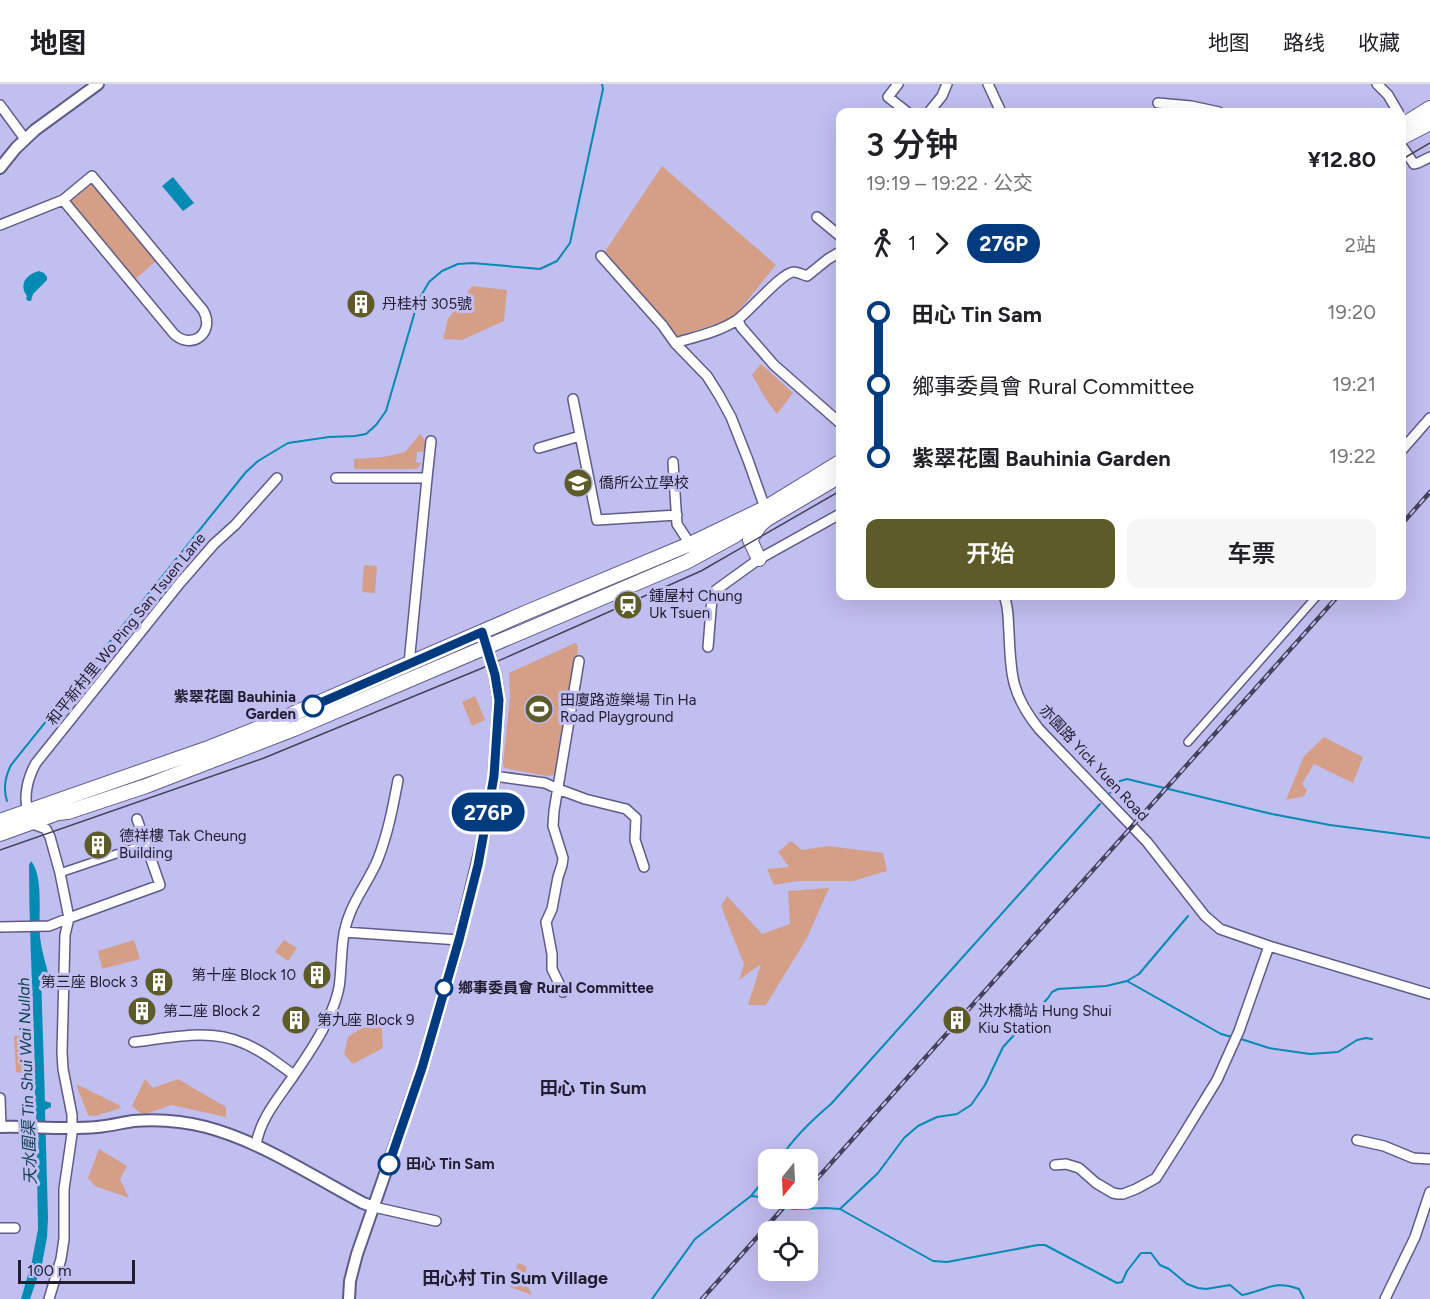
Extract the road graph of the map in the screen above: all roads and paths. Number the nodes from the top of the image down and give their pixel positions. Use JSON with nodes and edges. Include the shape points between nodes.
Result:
{"nodes":[{"id":1,"x":98,"y":84,"type":"edge"},
{"id":2,"x":897,"y":84,"type":"edge"},
{"id":3,"x":947,"y":84,"type":"edge"},
{"id":4,"x":988,"y":84,"type":"edge"},
{"id":5,"x":1377,"y":84,"type":"edge"},
{"id":6,"x":1158,"y":103,"type":"dead end"},
{"id":7,"x":0,"y":105,"type":"edge"},
{"id":8,"x":902,"y":108,"type":"edge"},
{"id":9,"x":932,"y":108,"type":"edge"},
{"id":10,"x":999,"y":108,"type":"edge"},
{"id":11,"x":1200,"y":108,"type":"edge"},
{"id":12,"x":1393,"y":108,"type":"edge"},
{"id":13,"x":1430,"y":108,"type":"edge"},
{"id":14,"x":1430,"y":123,"type":"edge"},
{"id":15,"x":1406,"y":128,"type":"edge"},
{"id":16,"x":1406,"y":130,"type":"edge"},
{"id":17,"x":26,"y":139,"type":"junction"},
{"id":18,"x":1406,"y":142,"type":"edge"},
{"id":19,"x":1430,"y":157,"type":"edge"},
{"id":20,"x":0,"y":168,"type":"edge"},
{"id":21,"x":63,"y":200,"type":"junction"},
{"id":22,"x":817,"y":217,"type":"dead end"},
{"id":23,"x":0,"y":225,"type":"edge"},
{"id":24,"x":836,"y":233,"type":"edge"},
{"id":25,"x":836,"y":254,"type":"edge"},
{"id":26,"x":601,"y":256,"type":"dead end"},
{"id":27,"x":738,"y":320,"type":"junction"},
{"id":28,"x":675,"y":343,"type":"junction"},
{"id":29,"x":573,"y":399,"type":"dead end"},
{"id":30,"x":1430,"y":418,"type":"edge"},
{"id":31,"x":836,"y":419,"type":"edge"},
{"id":32,"x":580,"y":436,"type":"junction"},
{"id":33,"x":430,"y":441,"type":"dead end"},
{"id":34,"x":1406,"y":445,"type":"edge"},
{"id":35,"x":539,"y":448,"type":"dead end"},
{"id":36,"x":673,"y":462,"type":"dead end"},
{"id":37,"x":836,"y":465,"type":"edge"},
{"id":38,"x":277,"y":478,"type":"dead end"},
{"id":39,"x":336,"y":478,"type":"dead end"},
{"id":40,"x":427,"y":478,"type":"junction"},
{"id":41,"x":836,"y":478,"type":"edge"},
{"id":42,"x":764,"y":514,"type":"junction"},
{"id":43,"x":677,"y":515,"type":"junction"},
{"id":44,"x":836,"y":516,"type":"edge"},
{"id":45,"x":734,"y":536,"type":"junction"},
{"id":46,"x":750,"y":540,"type":"junction"},
{"id":47,"x":695,"y":549,"type":"junction"},
{"id":48,"x":759,"y":559,"type":"junction"},
{"id":49,"x":1005,"y":600,"type":"edge"},
{"id":50,"x":1313,"y":600,"type":"edge"},
{"id":51,"x":482,"y":632,"type":"junction"},
{"id":52,"x":487,"y":647,"type":"junction"},
{"id":53,"x":708,"y":647,"type":"dead end"},
{"id":54,"x":579,"y":661,"type":"dead end"},
{"id":55,"x":409,"y":664,"type":"junction"},
{"id":56,"x":1188,"y":742,"type":"dead end"},
{"id":57,"x":494,"y":776,"type":"junction"},
{"id":58,"x":398,"y":780,"type":"dead end"},
{"id":59,"x":558,"y":789,"type":"junction"},
{"id":60,"x":68,"y":812,"type":"junction"},
{"id":61,"x":136,"y":816,"type":"dead end"},
{"id":62,"x":29,"y":817,"type":"junction"},
{"id":63,"x":1,"y":830,"type":"edge"},
{"id":64,"x":48,"y":833,"type":"junction"},
{"id":65,"x":146,"y":844,"type":"junction"},
{"id":66,"x":644,"y":867,"type":"dead end"},
{"id":67,"x":60,"y":873,"type":"junction"},
{"id":68,"x":69,"y":918,"type":"junction"},
{"id":69,"x":0,"y":927,"type":"edge"},
{"id":70,"x":345,"y":932,"type":"junction"},
{"id":71,"x":459,"y":940,"type":"junction"},
{"id":72,"x":1269,"y":946,"type":"junction"},
{"id":73,"x":563,"y":992,"type":"dead end"},
{"id":74,"x":1430,"y":994,"type":"edge"},
{"id":75,"x":134,"y":1042,"type":"dead end"},
{"id":76,"x":294,"y":1075,"type":"junction"},
{"id":77,"x":0,"y":1098,"type":"edge"},
{"id":78,"x":4,"y":1126,"type":"edge"},
{"id":79,"x":72,"y":1128,"type":"junction"},
{"id":80,"x":1357,"y":1140,"type":"dead end"},
{"id":81,"x":256,"y":1145,"type":"junction"},
{"id":82,"x":1430,"y":1159,"type":"edge"},
{"id":83,"x":1055,"y":1165,"type":"dead end"},
{"id":84,"x":1430,"y":1192,"type":"edge"},
{"id":85,"x":374,"y":1207,"type":"junction"},
{"id":86,"x":436,"y":1221,"type":"dead end"},
{"id":87,"x":0,"y":1228,"type":"edge"},
{"id":88,"x":15,"y":1228,"type":"dead end"},
{"id":89,"x":49,"y":1299,"type":"edge"},
{"id":90,"x":349,"y":1299,"type":"edge"},
{"id":91,"x":1385,"y":1299,"type":"edge"}],
"edges":[{"from":1,"to":17,"type":"street"},
{"from":2,"to":8,"type":"street","via":[[888,97]]},
{"from":3,"to":9,"type":"street"},
{"from":4,"to":10,"type":"street"},
{"from":5,"to":12,"type":"street","via":[[1388,95]]},
{"from":6,"to":11,"type":"street"},
{"from":7,"to":17,"type":"street"},
{"from":13,"to":15,"type":"main road"},
{"from":14,"to":16,"type":"main road"},
{"from":17,"to":20,"type":"street"},
{"from":18,"to":19,"type":"street","via":[[1414,164]]},
{"from":21,"to":21,"type":"street","via":[[174,334],[188,341],[202,335],[207,320],[203,310],[92,176]]},
{"from":21,"to":23,"type":"street"},
{"from":22,"to":24,"type":"street"},
{"from":25,"to":27,"type":"street","via":[[807,276],[794,272],[781,278]]},
{"from":26,"to":28,"type":"street"},
{"from":27,"to":28,"type":"street"},
{"from":27,"to":31,"type":"street","via":[[774,365]]},
{"from":28,"to":42,"type":"street","via":[[706,376],[731,417]]},
{"from":29,"to":32,"type":"street"},
{"from":30,"to":34,"type":"street"},
{"from":32,"to":35,"type":"street"},
{"from":32,"to":43,"type":"street","via":[[597,520]]},
{"from":33,"to":40,"type":"street"},
{"from":36,"to":43,"type":"street"},
{"from":37,"to":42,"type":"main road"},
{"from":38,"to":62,"type":"street","name":"和平新村里 Wo Ping San Tsuen Lane","via":[[180,584],[36,763],[27,786]]},
{"from":39,"to":40,"type":"street"},
{"from":40,"to":55,"type":"street"},
{"from":41,"to":42,"type":"main road"},
{"from":42,"to":45,"type":"main road"},
{"from":42,"to":46,"type":"main road"},
{"from":42,"to":47,"type":"main road"},
{"from":43,"to":47,"type":"street","via":[[677,524]]},
{"from":44,"to":48,"type":"street"},
{"from":45,"to":46,"type":"main road"},
{"from":45,"to":47,"type":"main road"},
{"from":46,"to":48,"type":"main road"},
{"from":47,"to":51,"type":"main road"},
{"from":47,"to":52,"type":"main road","via":[[677,566]]},
{"from":48,"to":53,"type":"street","via":[[716,590]]},
{"from":49,"to":72,"type":"street","name":"亦園路 Yick Yuen Road","via":[[1011,669],[1017,696],[1028,716],[1147,842],[1205,916],[1220,929]]},
{"from":50,"to":56,"type":"street"},
{"from":51,"to":52,"type":"street"},
{"from":51,"to":55,"type":"main road"},
{"from":52,"to":57,"type":"street","via":[[499,700]]},
{"from":52,"to":60,"type":"main road","via":[[264,741]]},
{"from":54,"to":59,"type":"street"},
{"from":55,"to":62,"type":"main road","via":[[246,734]]},
{"from":57,"to":59,"type":"street","via":[[545,783]]},
{"from":57,"to":71,"type":"street","via":[[482,848]]},
{"from":58,"to":70,"type":"street","via":[[385,838],[348,917]]},
{"from":59,"to":66,"type":"street","via":[[626,809],[636,818],[635,840]]},
{"from":59,"to":73,"type":"street","via":[[554,826],[563,862],[546,922],[552,969]]},
{"from":60,"to":62,"type":"main road"},
{"from":60,"to":64,"type":"street"},
{"from":61,"to":65,"type":"street"},
{"from":62,"to":63,"type":"main road"},
{"from":62,"to":64,"type":"street"},
{"from":64,"to":67,"type":"street"},
{"from":65,"to":67,"type":"street"},
{"from":65,"to":68,"type":"street","via":[[160,885]]},
{"from":67,"to":68,"type":"street"},
{"from":68,"to":69,"type":"street","via":[[49,927]]},
{"from":68,"to":79,"type":"street","via":[[65,935],[62,1052]]},
{"from":70,"to":71,"type":"street"},
{"from":70,"to":76,"type":"street","via":[[340,982],[333,1006]]},
{"from":71,"to":85,"type":"street","via":[[422,1068]]},
{"from":72,"to":74,"type":"street","name":"亦園路 Yick Yuen Road"},
{"from":72,"to":83,"type":"street","via":[[1217,1080],[1156,1178],[1118,1194],[1096,1183],[1079,1168]]},
{"from":75,"to":76,"type":"street","via":[[202,1034],[224,1037],[255,1048]]},
{"from":76,"to":81,"type":"street","via":[[269,1110]]},
{"from":77,"to":78,"type":"street"},
{"from":78,"to":79,"type":"street"},
{"from":79,"to":81,"type":"street","via":[[134,1121],[178,1122],[206,1127]]},
{"from":79,"to":89,"type":"street","via":[[64,1189],[64,1239]]},
{"from":80,"to":82,"type":"street","via":[[1413,1158]]},
{"from":81,"to":85,"type":"street"},
{"from":84,"to":91,"type":"street","via":[[1415,1237]]},
{"from":85,"to":86,"type":"street"},
{"from":85,"to":90,"type":"street","via":[[351,1274]]},
{"from":87,"to":88,"type":"street"}]}
